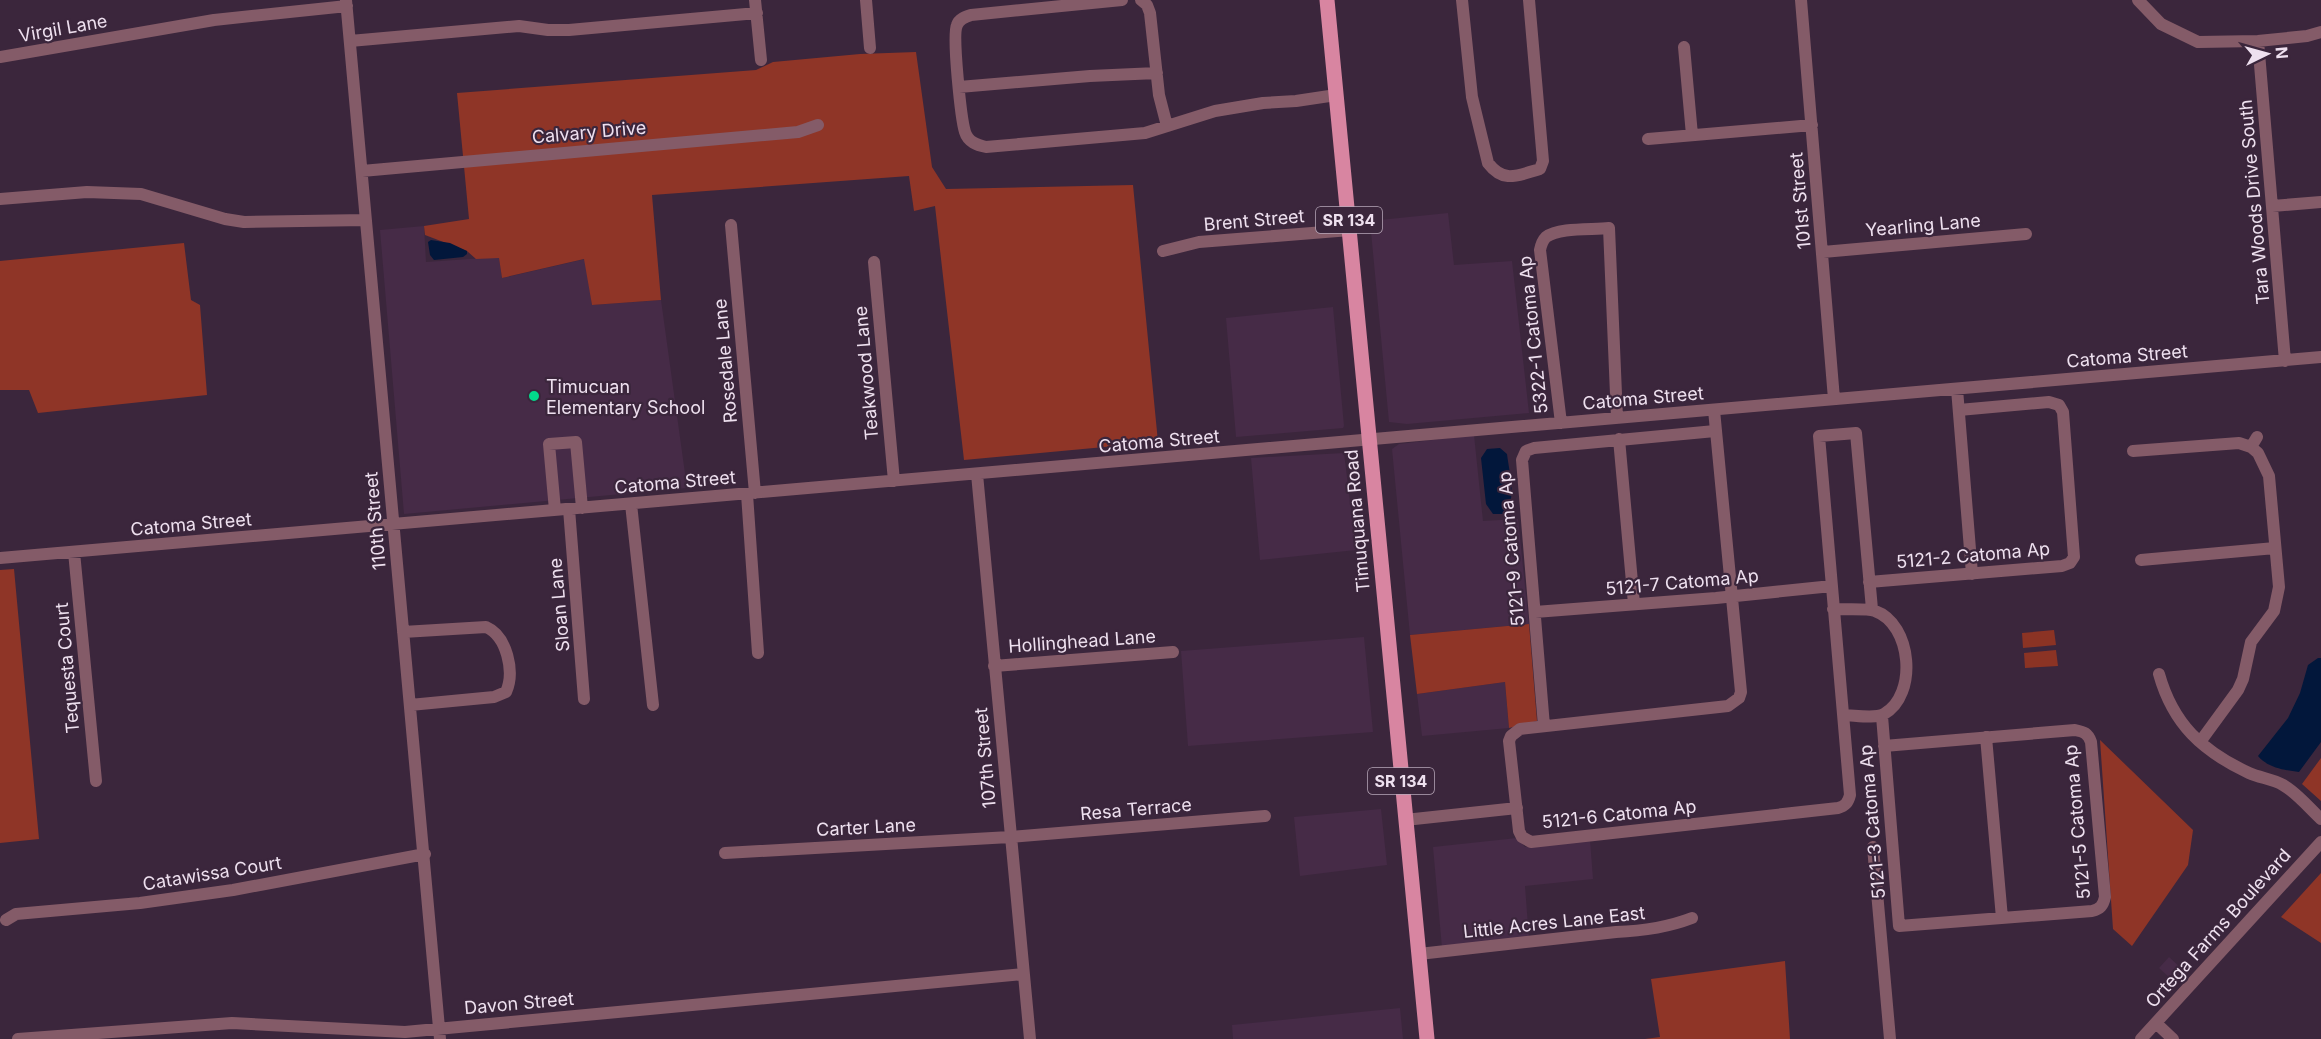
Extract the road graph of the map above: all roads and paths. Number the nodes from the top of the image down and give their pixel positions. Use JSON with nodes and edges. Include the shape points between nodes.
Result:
{"nodes":[{"id":1,"x":866,"y":0,"type":"edge"},
{"id":2,"x":1122,"y":0,"type":"edge"},
{"id":3,"x":1141,"y":0,"type":"edge"},
{"id":4,"x":1327,"y":0,"type":"edge"},
{"id":5,"x":1462,"y":0,"type":"edge"},
{"id":6,"x":1529,"y":0,"type":"edge"},
{"id":7,"x":1801,"y":0,"type":"edge"},
{"id":8,"x":2138,"y":0,"type":"edge"},
{"id":9,"x":347,"y":3,"type":"edge"},
{"id":10,"x":756,"y":6,"type":"edge"},
{"id":11,"x":2321,"y":33,"type":"edge"},
{"id":12,"x":350,"y":41,"type":"junction"},
{"id":13,"x":2258,"y":41,"type":"junction"},
{"id":14,"x":1684,"y":47,"type":"dead end"},
{"id":15,"x":870,"y":48,"type":"dead end"},
{"id":16,"x":0,"y":57,"type":"edge"},
{"id":17,"x":761,"y":60,"type":"dead end"},
{"id":18,"x":1157,"y":73,"type":"junction"},
{"id":19,"x":959,"y":87,"type":"junction"},
{"id":20,"x":1336,"y":95,"type":"junction"},
{"id":21,"x":818,"y":125,"type":"dead end"},
{"id":22,"x":1812,"y":125,"type":"junction"},
{"id":23,"x":1167,"y":126,"type":"junction"},
{"id":24,"x":1692,"y":135,"type":"junction"},
{"id":25,"x":1648,"y":139,"type":"dead end"},
{"id":26,"x":362,"y":171,"type":"junction"},
{"id":27,"x":0,"y":199,"type":"edge"},
{"id":28,"x":2321,"y":202,"type":"edge"},
{"id":29,"x":2272,"y":206,"type":"junction"},
{"id":30,"x":366,"y":220,"type":"junction"},
{"id":31,"x":731,"y":225,"type":"dead end"},
{"id":32,"x":1350,"y":230,"type":"junction"},
{"id":33,"x":2026,"y":234,"type":"dead end"},
{"id":34,"x":1163,"y":251,"type":"dead end"},
{"id":35,"x":1823,"y":252,"type":"junction"},
{"id":36,"x":874,"y":262,"type":"dead end"},
{"id":37,"x":2321,"y":357,"type":"edge"},
{"id":38,"x":2285,"y":361,"type":"junction"},
{"id":39,"x":1957,"y":389,"type":"junction"},
{"id":40,"x":1833,"y":399,"type":"junction"},
{"id":41,"x":1713,"y":410,"type":"junction"},
{"id":42,"x":1959,"y":410,"type":"junction"},
{"id":43,"x":1617,"y":418,"type":"junction"},
{"id":44,"x":1561,"y":423,"type":"junction"},
{"id":45,"x":1715,"y":430,"type":"junction"},
{"id":46,"x":1370,"y":440,"type":"junction"},
{"id":47,"x":1619,"y":440,"type":"junction"},
{"id":48,"x":2133,"y":451,"type":"dead end"},
{"id":49,"x":976,"y":474,"type":"junction"},
{"id":50,"x":894,"y":481,"type":"junction"},
{"id":51,"x":751,"y":493,"type":"junction"},
{"id":52,"x":631,"y":504,"type":"junction"},
{"id":53,"x":576,"y":508,"type":"junction"},
{"id":54,"x":555,"y":510,"type":"junction"},
{"id":55,"x":394,"y":524,"type":"junction"},
{"id":56,"x":2275,"y":548,"type":"junction"},
{"id":57,"x":74,"y":552,"type":"junction"},
{"id":58,"x":0,"y":558,"type":"edge"},
{"id":59,"x":2141,"y":560,"type":"dead end"},
{"id":60,"x":1972,"y":574,"type":"junction"},
{"id":61,"x":1869,"y":582,"type":"junction"},
{"id":62,"x":1832,"y":586,"type":"junction"},
{"id":63,"x":1730,"y":597,"type":"junction"},
{"id":64,"x":1634,"y":604,"type":"junction"},
{"id":65,"x":1833,"y":609,"type":"junction"},
{"id":66,"x":1872,"y":609,"type":"junction"},
{"id":67,"x":1535,"y":612,"type":"junction"},
{"id":68,"x":403,"y":632,"type":"junction"},
{"id":69,"x":1173,"y":652,"type":"dead end"},
{"id":70,"x":758,"y":653,"type":"dead end"},
{"id":71,"x":994,"y":666,"type":"junction"},
{"id":72,"x":2159,"y":674,"type":"dead end"},
{"id":73,"x":584,"y":699,"type":"dead end"},
{"id":74,"x":410,"y":705,"type":"junction"},
{"id":75,"x":652,"y":705,"type":"dead end"},
{"id":76,"x":1843,"y":715,"type":"junction"},
{"id":77,"x":1882,"y":716,"type":"junction"},
{"id":78,"x":1544,"y":726,"type":"junction"},
{"id":79,"x":1986,"y":737,"type":"junction"},
{"id":80,"x":2200,"y":742,"type":"junction"},
{"id":81,"x":1884,"y":746,"type":"junction"},
{"id":82,"x":96,"y":781,"type":"dead end"},
{"id":83,"x":1517,"y":808,"type":"junction"},
{"id":84,"x":1265,"y":816,"type":"dead end"},
{"id":85,"x":1405,"y":819,"type":"junction"},
{"id":86,"x":2321,"y":819,"type":"edge"},
{"id":87,"x":1010,"y":837,"type":"junction"},
{"id":88,"x":2321,"y":842,"type":"edge"},
{"id":89,"x":1873,"y":848,"type":"dead end"},
{"id":90,"x":725,"y":853,"type":"dead end"},
{"id":91,"x":424,"y":854,"type":"junction"},
{"id":92,"x":1692,"y":918,"type":"dead end"},
{"id":93,"x":2002,"y":918,"type":"junction"},
{"id":94,"x":6,"y":920,"type":"dead end"},
{"id":95,"x":1899,"y":926,"type":"joint"},
{"id":96,"x":1419,"y":954,"type":"junction"},
{"id":97,"x":1023,"y":974,"type":"junction"},
{"id":98,"x":2156,"y":1023,"type":"junction"},
{"id":99,"x":440,"y":1034,"type":"edge"},
{"id":100,"x":18,"y":1039,"type":"edge"},
{"id":101,"x":1030,"y":1039,"type":"edge"},
{"id":102,"x":1427,"y":1039,"type":"edge"},
{"id":103,"x":1890,"y":1039,"type":"edge"},
{"id":104,"x":2141,"y":1039,"type":"edge"},
{"id":105,"x":2173,"y":1039,"type":"edge"}],
"edges":[{"from":1,"to":15,"type":"street"},
{"from":2,"to":19,"type":"street","via":[[966,17],[959,21],[955,36]]},
{"from":3,"to":18,"type":"street","via":[[1150,13]]},
{"from":4,"to":20,"type":"main road","name":"Timuquana Road","number":"SR 134"},
{"from":5,"to":6,"type":"street","via":[[1472,97],[1488,164],[1494,172],[1507,177],[1540,169],[1543,161]]},
{"from":7,"to":22,"type":"street","name":"101st Street"},
{"from":8,"to":13,"type":"street","via":[[2161,24],[2193,40]]},
{"from":9,"to":12,"type":"street","name":"110th Street"},
{"from":9,"to":16,"type":"street","name":"Virgil Lane","via":[[214,20]]},
{"from":10,"to":12,"type":"street","via":[[569,30],[519,26]]},
{"from":10,"to":17,"type":"street"},
{"from":11,"to":13,"type":"street"},
{"from":12,"to":26,"type":"street","name":"110th Street"},
{"from":13,"to":29,"type":"street","name":"Tara Woods Drive South"},
{"from":14,"to":24,"type":"street"},
{"from":18,"to":19,"type":"street"},
{"from":18,"to":23,"type":"street"},
{"from":19,"to":23,"type":"street","via":[[965,133],[979,146],[1145,133]]},
{"from":20,"to":23,"type":"street","via":[[1215,111]]},
{"from":20,"to":32,"type":"main road","name":"Timuquana Road","number":"SR 134"},
{"from":21,"to":26,"type":"street","name":"Calvary Drive","via":[[798,132]]},
{"from":22,"to":24,"type":"street"},
{"from":22,"to":35,"type":"street","name":"101st Street"},
{"from":24,"to":25,"type":"street"},
{"from":26,"to":30,"type":"street","name":"110th Street"},
{"from":27,"to":30,"type":"street","via":[[87,192],[141,194],[244,222]]},
{"from":28,"to":29,"type":"street"},
{"from":29,"to":38,"type":"street","name":"Tara Woods Drive South"},
{"from":30,"to":55,"type":"street","name":"110th Street"},
{"from":31,"to":51,"type":"street","name":"Rosedale Lane"},
{"from":32,"to":34,"type":"street","name":"Brent Street","via":[[1199,242]]},
{"from":32,"to":46,"type":"main road","name":"Timuquana Road","number":"SR 134"},
{"from":33,"to":35,"type":"street","name":"Yearling Lane"},
{"from":35,"to":40,"type":"street","name":"101st Street"},
{"from":36,"to":50,"type":"street","name":"Teakwood Lane"},
{"from":37,"to":38,"type":"street","name":"Catoma Street"},
{"from":38,"to":39,"type":"street","name":"Catoma Street"},
{"from":39,"to":40,"type":"street","name":"Catoma Street"},
{"from":39,"to":42,"type":"street"},
{"from":40,"to":41,"type":"street","name":"Catoma Street"},
{"from":41,"to":43,"type":"street","name":"Catoma Street"},
{"from":41,"to":45,"type":"street","name":"5121-6 Catoma Ap"},
{"from":42,"to":60,"type":"street"},
{"from":42,"to":60,"type":"street","name":"5121-2 Catoma Ap","via":[[2049,402],[2059,405],[2063,412],[2074,549],[2070,563],[2062,566]]},
{"from":43,"to":44,"type":"street","name":"Catoma Street"},
{"from":43,"to":44,"type":"street","name":"5322-1 Catoma Ap","via":[[1609,228],[1555,233],[1543,241],[1540,250]]},
{"from":44,"to":46,"type":"street","name":"Catoma Street"},
{"from":45,"to":47,"type":"street","name":"5121-9 Catoma Ap"},
{"from":45,"to":63,"type":"street","name":"5121-6 Catoma Ap"},
{"from":46,"to":49,"type":"street","name":"Catoma Street"},
{"from":46,"to":85,"type":"main road","name":"Timuquana Road","number":"SR 134"},
{"from":47,"to":64,"type":"street"},
{"from":47,"to":67,"type":"street","name":"5121-9 Catoma Ap","via":[[1534,448],[1522,460]]},
{"from":48,"to":56,"type":"street","via":[[2254,442],[2269,476]]},
{"from":49,"to":50,"type":"street","name":"Catoma Street"},
{"from":49,"to":71,"type":"street","name":"107th Street"},
{"from":50,"to":51,"type":"street","name":"Catoma Street"},
{"from":51,"to":52,"type":"street","name":"Catoma Street"},
{"from":51,"to":70,"type":"street","name":"Rosedale Lane"},
{"from":52,"to":53,"type":"street","name":"Catoma Street"},
{"from":52,"to":75,"type":"street"},
{"from":53,"to":54,"type":"street","name":"Catoma Street"},
{"from":53,"to":54,"type":"street","name":"Sloan Lane","via":[[576,442],[558,443],[549,444]]},
{"from":53,"to":73,"type":"street","name":"Sloan Lane"},
{"from":54,"to":55,"type":"street","name":"Catoma Street"},
{"from":55,"to":57,"type":"street","name":"Catoma Street"},
{"from":55,"to":68,"type":"street","name":"110th Street"},
{"from":56,"to":59,"type":"street"},
{"from":56,"to":80,"type":"street","via":[[2278,587],[2274,611],[2251,642],[2238,690]]},
{"from":57,"to":58,"type":"street","name":"Catoma Street"},
{"from":57,"to":82,"type":"street","name":"Tequesta Court"},
{"from":60,"to":61,"type":"street","name":"5121-2 Catoma Ap"},
{"from":61,"to":62,"type":"street","name":"5121-6 Catoma Ap","via":[[1856,433],[1819,436]]},
{"from":61,"to":66,"type":"street"},
{"from":62,"to":63,"type":"street","name":"5121-7 Catoma Ap"},
{"from":62,"to":65,"type":"street","name":"5121-6 Catoma Ap"},
{"from":63,"to":64,"type":"street","name":"5121-7 Catoma Ap"},
{"from":63,"to":78,"type":"street","name":"5121-6 Catoma Ap","via":[[1741,692],[1735,702],[1728,706]]},
{"from":64,"to":67,"type":"street","name":"5121-7 Catoma Ap"},
{"from":65,"to":66,"type":"street"},
{"from":65,"to":76,"type":"street","name":"5121-6 Catoma Ap"},
{"from":66,"to":77,"type":"street","via":[[1896,628],[1905,653],[1906,669],[1899,699]]},
{"from":67,"to":78,"type":"street","name":"5121-9 Catoma Ap"},
{"from":68,"to":74,"type":"street","name":"110th Street"},
{"from":68,"to":74,"type":"street","via":[[486,627],[500,637],[510,676],[506,692],[494,697]]},
{"from":69,"to":71,"type":"street","name":"Hollinghead Lane"},
{"from":71,"to":87,"type":"street","name":"107th Street"},
{"from":72,"to":80,"type":"street","via":[[2165,697],[2177,717]]},
{"from":74,"to":91,"type":"street","name":"110th Street"},
{"from":76,"to":77,"type":"street"},
{"from":76,"to":83,"type":"street","name":"5121-6 Catoma Ap","via":[[1850,795],[1849,801],[1838,808],[1531,842],[1519,831]]},
{"from":77,"to":81,"type":"street","name":"5121-3 Catoma Ap"},
{"from":78,"to":83,"type":"street","name":"5121-6 Catoma Ap","via":[[1520,729],[1509,741]]},
{"from":79,"to":81,"type":"street","name":"5121-5 Catoma Ap"},
{"from":79,"to":93,"type":"street"},
{"from":79,"to":93,"type":"street","name":"5121-5 Catoma Ap","via":[[2075,730],[2089,735],[2105,897],[2099,909],[2091,911]]},
{"from":80,"to":86,"type":"street","via":[[2250,774],[2285,786]]},
{"from":81,"to":95,"type":"street","name":"5121-3 Catoma Ap"},
{"from":83,"to":85,"type":"street"},
{"from":84,"to":87,"type":"street","name":"Resa Terrace"},
{"from":85,"to":96,"type":"main road","name":"Timuquana Road","number":"SR 134"},
{"from":87,"to":90,"type":"street","name":"Carter Lane"},
{"from":87,"to":97,"type":"street","name":"107th Street"},
{"from":88,"to":98,"type":"street","name":"Ortega Farms Boulevard"},
{"from":89,"to":103,"type":"street"},
{"from":91,"to":94,"type":"street","name":"Catawissa Court","via":[[233,890],[16,914]]},
{"from":91,"to":99,"type":"street","name":"110th Street"},
{"from":92,"to":96,"type":"street","name":"Little Acres Lane East","via":[[1661,929]]},
{"from":93,"to":95,"type":"street","name":"5121-5 Catoma Ap"},
{"from":96,"to":102,"type":"main road","name":"Timuquana Road","number":"SR 134"},
{"from":97,"to":99,"type":"street","name":"Davon Street"},
{"from":97,"to":101,"type":"street","name":"107th Street"},
{"from":98,"to":104,"type":"street","name":"Ortega Farms Boulevard"},
{"from":98,"to":105,"type":"street"},
{"from":99,"to":100,"type":"street","name":"Davon Street","via":[[223,1023]]}]}
